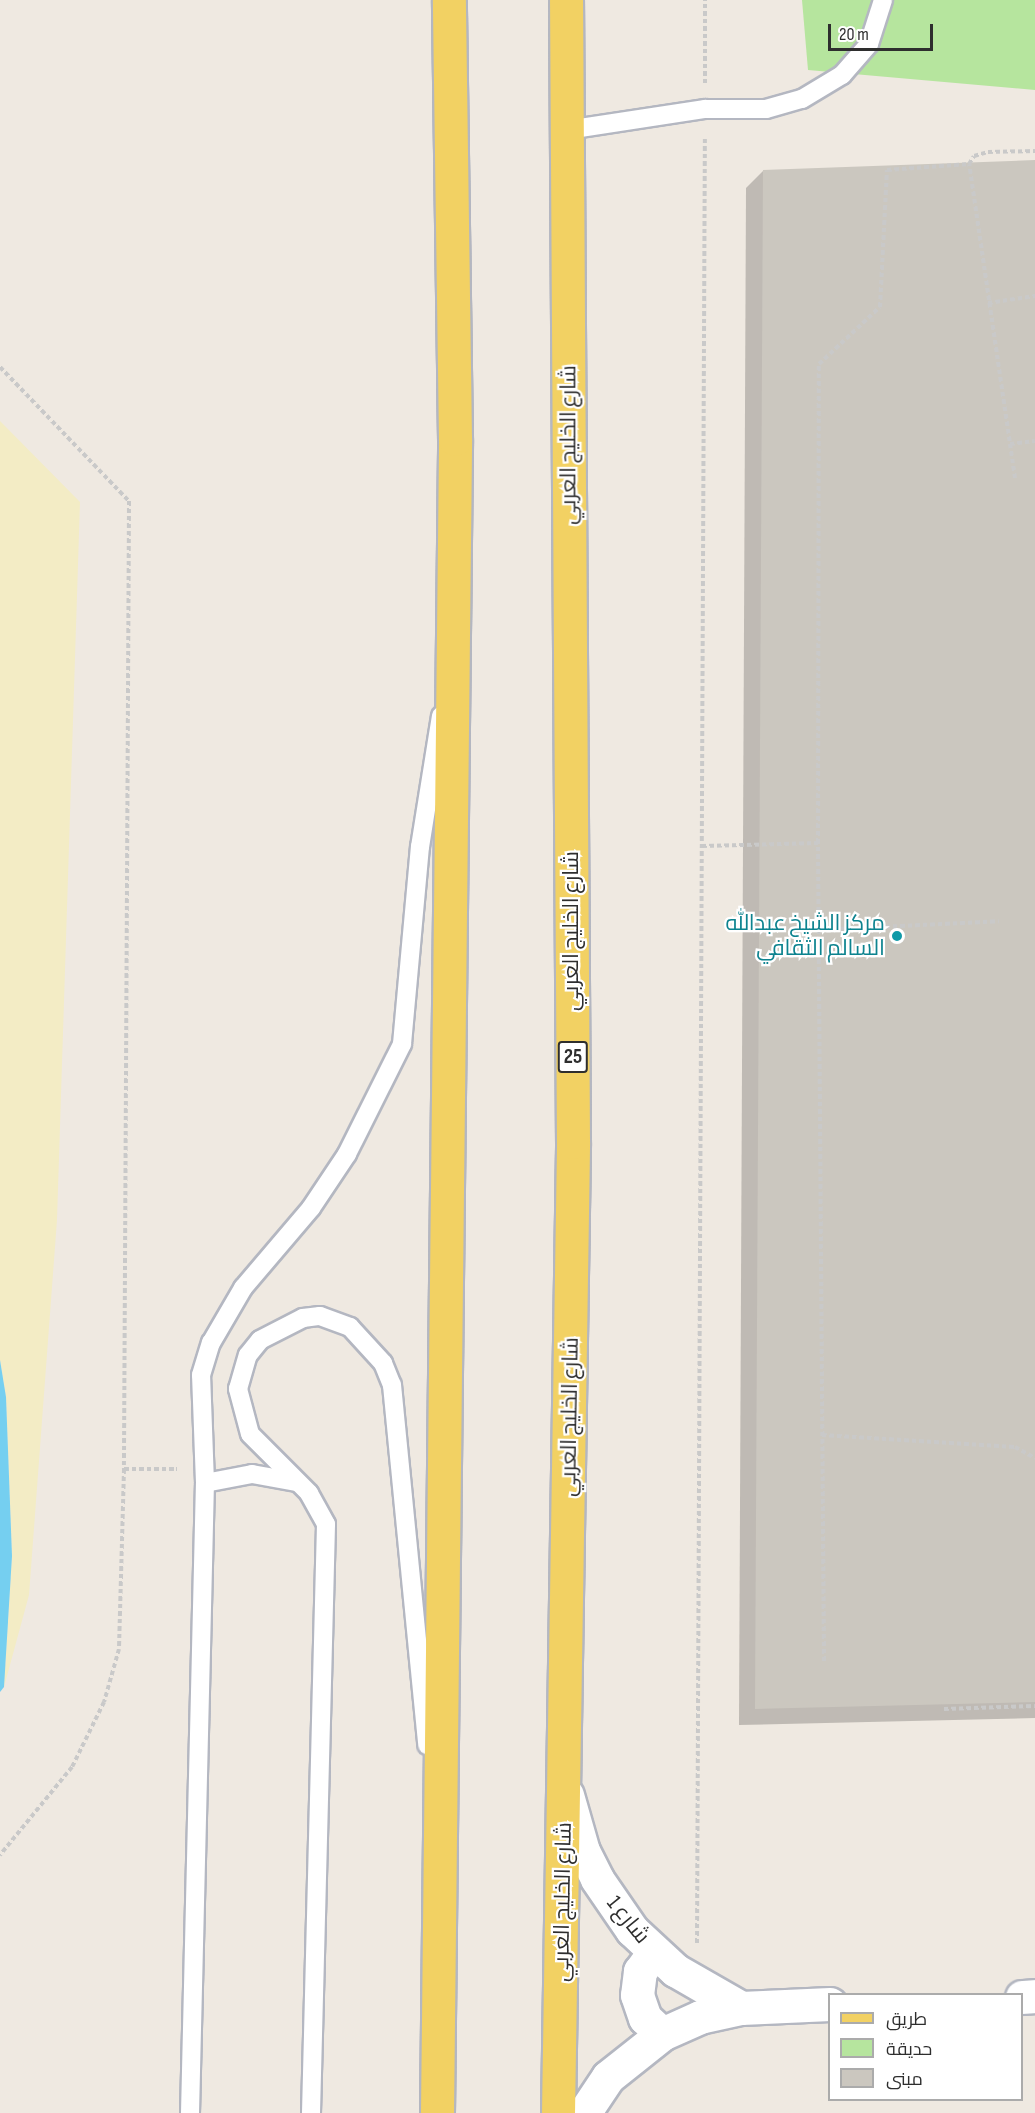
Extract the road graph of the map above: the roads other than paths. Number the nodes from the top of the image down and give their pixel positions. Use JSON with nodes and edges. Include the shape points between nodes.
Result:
{"nodes":[{"id":1,"x":449,"y":0,"type":"edge"},
{"id":2,"x":566,"y":0,"type":"edge"},
{"id":3,"x":883,"y":0,"type":"edge"},
{"id":4,"x":567,"y":130,"type":"junction"},
{"id":5,"x":453,"y":665,"type":"junction"},
{"id":6,"x":205,"y":1476,"type":"junction"},
{"id":7,"x":299,"y":1483,"type":"junction"},
{"id":8,"x":566,"y":1791,"type":"junction"},
{"id":9,"x":441,"y":1884,"type":"junction"},
{"id":10,"x":654,"y":1952,"type":"junction"},
{"id":11,"x":828,"y":2004,"type":"edge"},
{"id":12,"x":741,"y":2008,"type":"junction"},
{"id":13,"x":662,"y":2034,"type":"junction"},
{"id":14,"x":192,"y":2111,"type":"edge"},
{"id":15,"x":311,"y":2113,"type":"edge"},
{"id":16,"x":437,"y":2113,"type":"edge"},
{"id":17,"x":558,"y":2113,"type":"edge"},
{"id":18,"x":584,"y":2113,"type":"edge"}],
"edges":[{"from":1,"to":5,"type":"main road","via":[[455,439]]},
{"from":2,"to":4,"type":"main road","name":"شارع الخليج العربي","number":"25"},
{"from":3,"to":4,"type":"lane","via":[[869,44],[842,75],[802,99],[766,109],[705,109]]},
{"from":4,"to":8,"type":"main road","name":"شارع الخليج العربي","number":"25","via":[[573,1142]]},
{"from":5,"to":6,"type":"lane","via":[[432,755],[402,1044],[347,1154],[311,1208],[243,1288],[211,1343],[201,1375]]},
{"from":5,"to":9,"type":"main road"},
{"from":6,"to":7,"type":"lane","via":[[252,1474]]},
{"from":6,"to":14,"type":"lane"},
{"from":7,"to":9,"type":"lane","via":[[250,1434],[238,1389],[241,1371],[260,1340],[303,1318],[320,1316],[350,1327],[368,1343],[392,1386]]},
{"from":7,"to":15,"type":"lane","via":[[323,1514],[326,1554]]},
{"from":8,"to":10,"type":"street","name":"شارع 1","via":[[583,1851],[597,1879],[626,1922]]},
{"from":8,"to":17,"type":"main road","name":"شارع الخليج العربي","number":"25"},
{"from":9,"to":16,"type":"main road"},
{"from":10,"to":12,"type":"street","name":"شارع 1","via":[[697,1984]]},
{"from":10,"to":13,"type":"street","via":[[640,1971],[637,1995],[645,2018]]},
{"from":11,"to":12,"type":"street"},
{"from":12,"to":13,"type":"street","via":[[700,2017]]},
{"from":13,"to":18,"type":"street","via":[[608,2077]]}]}
